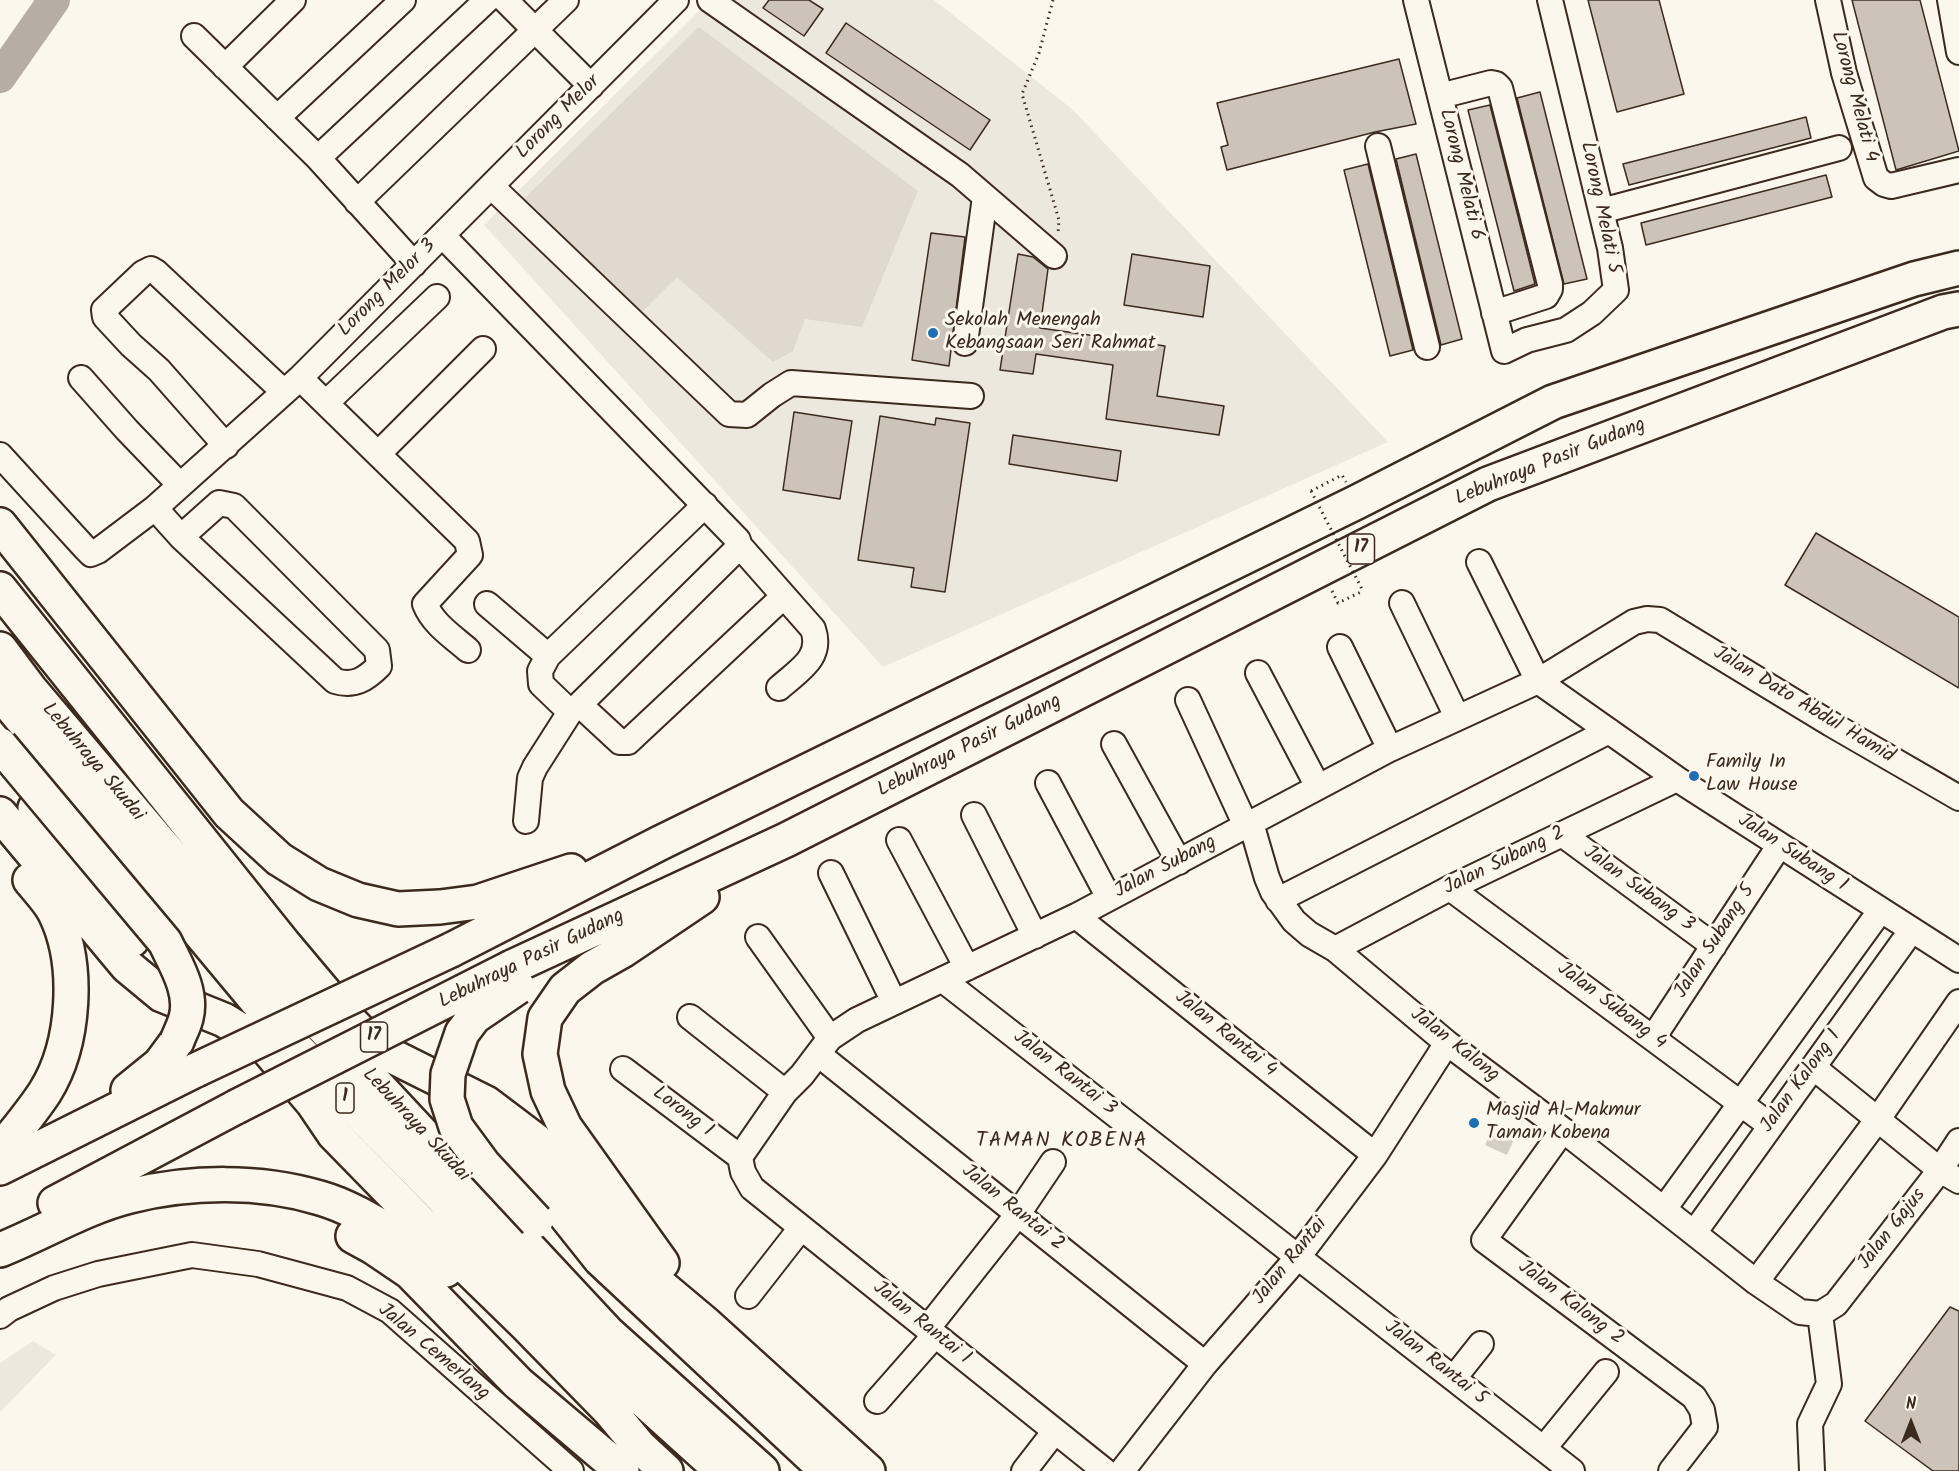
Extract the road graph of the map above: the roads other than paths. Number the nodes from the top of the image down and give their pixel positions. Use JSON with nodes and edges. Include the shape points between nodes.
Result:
{"nodes":[{"id":1,"x":293,"y":0,"type":"edge"},
{"id":2,"x":403,"y":0,"type":"edge"},
{"id":3,"x":487,"y":0,"type":"edge"},
{"id":4,"x":506,"y":0,"type":"edge"},
{"id":5,"x":566,"y":0,"type":"edge"},
{"id":6,"x":676,"y":0,"type":"edge"},
{"id":7,"x":711,"y":0,"type":"edge"},
{"id":8,"x":1416,"y":0,"type":"edge"},
{"id":9,"x":1550,"y":0,"type":"edge"},
{"id":10,"x":1828,"y":0,"type":"edge"},
{"id":11,"x":1950,"y":0,"type":"edge"},
{"id":12,"x":534,"y":29,"type":"junction"},
{"id":13,"x":194,"y":36,"type":"dead end"},
{"id":14,"x":1959,"y":52,"type":"edge"},
{"id":15,"x":225,"y":68,"type":"junction"},
{"id":16,"x":591,"y":86,"type":"junction"},
{"id":17,"x":1440,"y":96,"type":"junction"},
{"id":18,"x":277,"y":118,"type":"junction"},
{"id":19,"x":1377,"y":146,"type":"dead end"},
{"id":20,"x":1839,"y":148,"type":"dead end"},
{"id":21,"x":318,"y":158,"type":"junction"},
{"id":22,"x":1959,"y":170,"type":"edge"},
{"id":23,"x":491,"y":186,"type":"junction"},
{"id":24,"x":986,"y":196,"type":"junction"},
{"id":25,"x":357,"y":202,"type":"junction"},
{"id":26,"x":1601,"y":211,"type":"junction"},
{"id":27,"x":442,"y":235,"type":"junction"},
{"id":28,"x":1054,"y":256,"type":"road end"},
{"id":29,"x":414,"y":264,"type":"junction"},
{"id":30,"x":1959,"y":268,"type":"edge"},
{"id":31,"x":437,"y":297,"type":"dead end"},
{"id":32,"x":1959,"y":309,"type":"edge"},
{"id":33,"x":1494,"y":313,"type":"junction"},
{"id":34,"x":965,"y":343,"type":"dead end"},
{"id":35,"x":1427,"y":346,"type":"dead end"},
{"id":36,"x":483,"y":349,"type":"dead end"},
{"id":37,"x":1504,"y":351,"type":"joint"},
{"id":38,"x":81,"y":378,"type":"dead end"},
{"id":39,"x":292,"y":385,"type":"junction"},
{"id":40,"x":971,"y":396,"type":"dead end"},
{"id":41,"x":326,"y":403,"type":"junction"},
{"id":42,"x":226,"y":446,"type":"junction"},
{"id":43,"x":0,"y":454,"type":"edge"},
{"id":44,"x":378,"y":454,"type":"junction"},
{"id":45,"x":180,"y":485,"type":"junction"},
{"id":46,"x":705,"y":506,"type":"junction"},
{"id":47,"x":155,"y":508,"type":"junction"},
{"id":48,"x":0,"y":525,"type":"edge"},
{"id":49,"x":0,"y":536,"type":"edge"},
{"id":50,"x":182,"y":537,"type":"junction"},
{"id":51,"x":739,"y":544,"type":"junction"},
{"id":52,"x":1479,"y":562,"type":"dead end"},
{"id":53,"x":0,"y":589,"type":"edge"},
{"id":54,"x":784,"y":596,"type":"junction"},
{"id":55,"x":1402,"y":603,"type":"dead end"},
{"id":56,"x":487,"y":604,"type":"dead end"},
{"id":57,"x":1647,"y":619,"type":"joint"},
{"id":58,"x":1340,"y":648,"type":"dead end"},
{"id":59,"x":0,"y":649,"type":"edge"},
{"id":60,"x":468,"y":650,"type":"dead end"},
{"id":61,"x":548,"y":656,"type":"junction"},
{"id":62,"x":1258,"y":673,"type":"dead end"},
{"id":63,"x":1538,"y":681,"type":"junction"},
{"id":64,"x":779,"y":688,"type":"dead end"},
{"id":65,"x":0,"y":693,"type":"edge"},
{"id":66,"x":1188,"y":700,"type":"dead end"},
{"id":67,"x":576,"y":707,"type":"junction"},
{"id":68,"x":1457,"y":717,"type":"junction"},
{"id":69,"x":1609,"y":731,"type":"junction"},
{"id":70,"x":1114,"y":744,"type":"dead end"},
{"id":71,"x":1390,"y":749,"type":"junction"},
{"id":72,"x":3,"y":759,"type":"edge"},
{"id":73,"x":1677,"y":779,"type":"junction"},
{"id":74,"x":1048,"y":783,"type":"dead end"},
{"id":75,"x":1318,"y":787,"type":"junction"},
{"id":76,"x":1959,"y":798,"type":"edge"},
{"id":77,"x":229,"y":813,"type":"junction"},
{"id":78,"x":0,"y":814,"type":"edge"},
{"id":79,"x":974,"y":815,"type":"dead end"},
{"id":80,"x":526,"y":821,"type":"dead end"},
{"id":81,"x":1248,"y":824,"type":"junction"},
{"id":82,"x":1562,"y":834,"type":"junction"},
{"id":83,"x":786,"y":840,"type":"junction"},
{"id":84,"x":899,"y":840,"type":"dead end"},
{"id":85,"x":0,"y":843,"type":"edge"},
{"id":86,"x":660,"y":843,"type":"junction"},
{"id":87,"x":1779,"y":846,"type":"junction"},
{"id":88,"x":1179,"y":861,"type":"junction"},
{"id":89,"x":831,"y":873,"type":"dead end"},
{"id":90,"x":1450,"y":888,"type":"junction"},
{"id":91,"x":1109,"y":898,"type":"junction"},
{"id":92,"x":1278,"y":900,"type":"junction"},
{"id":93,"x":1880,"y":911,"type":"junction"},
{"id":94,"x":1076,"y":916,"type":"junction"},
{"id":95,"x":1911,"y":931,"type":"junction"},
{"id":96,"x":1035,"y":936,"type":"junction"},
{"id":97,"x":758,"y":937,"type":"dead end"},
{"id":98,"x":1714,"y":946,"type":"junction"},
{"id":99,"x":1335,"y":949,"type":"junction"},
{"id":100,"x":1959,"y":960,"type":"edge"},
{"id":101,"x":967,"y":968,"type":"junction"},
{"id":102,"x":515,"y":977,"type":"junction"},
{"id":103,"x":943,"y":980,"type":"junction"},
{"id":104,"x":894,"y":1002,"type":"junction"},
{"id":105,"x":1959,"y":1002,"type":"edge"},
{"id":106,"x":690,"y":1017,"type":"dead end"},
{"id":107,"x":1653,"y":1038,"type":"junction"},
{"id":108,"x":335,"y":1041,"type":"junction"},
{"id":109,"x":1447,"y":1043,"type":"junction"},
{"id":110,"x":824,"y":1046,"type":"junction"},
{"id":111,"x":295,"y":1047,"type":"junction"},
{"id":112,"x":1814,"y":1067,"type":"junction"},
{"id":113,"x":623,"y":1069,"type":"dead end"},
{"id":114,"x":785,"y":1092,"type":"junction"},
{"id":115,"x":1741,"y":1104,"type":"junction"},
{"id":116,"x":1878,"y":1119,"type":"junction"},
{"id":117,"x":1771,"y":1126,"type":"junction"},
{"id":118,"x":77,"y":1130,"type":"junction"},
{"id":119,"x":1563,"y":1130,"type":"junction"},
{"id":120,"x":1959,"y":1141,"type":"edge"},
{"id":121,"x":0,"y":1151,"type":"edge"},
{"id":122,"x":1375,"y":1155,"type":"junction"},
{"id":123,"x":1053,"y":1162,"type":"dead end"},
{"id":124,"x":742,"y":1164,"type":"junction"},
{"id":125,"x":0,"y":1168,"type":"edge"},
{"id":126,"x":1950,"y":1175,"type":"edge"},
{"id":127,"x":1664,"y":1209,"type":"junction"},
{"id":128,"x":1018,"y":1214,"type":"junction"},
{"id":129,"x":801,"y":1228,"type":"junction"},
{"id":130,"x":0,"y":1233,"type":"edge"},
{"id":131,"x":1694,"y":1233,"type":"junction"},
{"id":132,"x":33,"y":1237,"type":"junction"},
{"id":133,"x":0,"y":1250,"type":"edge"},
{"id":134,"x":1298,"y":1257,"type":"junction"},
{"id":135,"x":1756,"y":1282,"type":"junction"},
{"id":136,"x":748,"y":1296,"type":"dead end"},
{"id":137,"x":1820,"y":1314,"type":"junction"},
{"id":138,"x":0,"y":1316,"type":"edge"},
{"id":139,"x":706,"y":1324,"type":"junction"},
{"id":140,"x":519,"y":1332,"type":"junction"},
{"id":141,"x":931,"y":1332,"type":"junction"},
{"id":142,"x":1481,"y":1344,"type":"dead end"},
{"id":143,"x":1205,"y":1364,"type":"junction"},
{"id":144,"x":1606,"y":1372,"type":"dead end"},
{"id":145,"x":1454,"y":1378,"type":"junction"},
{"id":146,"x":877,"y":1401,"type":"dead end"},
{"id":147,"x":1055,"y":1431,"type":"junction"},
{"id":148,"x":1544,"y":1448,"type":"junction"},
{"id":149,"x":630,"y":1459,"type":"edge"},
{"id":150,"x":571,"y":1471,"type":"edge"},
{"id":151,"x":666,"y":1471,"type":"edge"},
{"id":152,"x":722,"y":1471,"type":"edge"},
{"id":153,"x":762,"y":1471,"type":"edge"},
{"id":154,"x":806,"y":1471,"type":"edge"},
{"id":155,"x":827,"y":1471,"type":"edge"},
{"id":156,"x":868,"y":1471,"type":"edge"},
{"id":157,"x":1024,"y":1471,"type":"edge"},
{"id":158,"x":1105,"y":1471,"type":"edge"},
{"id":159,"x":1122,"y":1471,"type":"edge"},
{"id":160,"x":1572,"y":1471,"type":"edge"},
{"id":161,"x":1671,"y":1471,"type":"edge"},
{"id":162,"x":1812,"y":1471,"type":"edge"}],
"edges":[{"from":1,"to":15,"type":"street"},
{"from":2,"to":18,"type":"street"},
{"from":3,"to":21,"type":"street"},
{"from":4,"to":12,"type":"street"},
{"from":5,"to":12,"type":"street"},
{"from":6,"to":16,"type":"street","name":"Lorong Melor"},
{"from":7,"to":24,"type":"street"},
{"from":8,"to":17,"type":"street","name":"Lorong Melati 6"},
{"from":9,"to":26,"type":"street","name":"Lorong Melati 5"},
{"from":10,"to":22,"type":"street","name":"Lorong Melati 4","via":[[1844,73],[1876,178],[1891,186]]},
{"from":11,"to":14,"type":"street"},
{"from":12,"to":16,"type":"street"},
{"from":12,"to":25,"type":"street"},
{"from":13,"to":15,"type":"street"},
{"from":15,"to":18,"type":"street"},
{"from":16,"to":23,"type":"street","name":"Lorong Melor"},
{"from":17,"to":33,"type":"street","name":"Lorong Melati 6"},
{"from":17,"to":33,"type":"street","via":[[1491,83],[1500,88],[1550,284],[1546,296]]},
{"from":18,"to":21,"type":"street"},
{"from":19,"to":35,"type":"street"},
{"from":20,"to":26,"type":"street"},
{"from":21,"to":25,"type":"street"},
{"from":23,"to":27,"type":"street","name":"Lorong Melor"},
{"from":23,"to":40,"type":"street","via":[[729,414],[747,415],[791,383]]},
{"from":24,"to":28,"type":"street"},
{"from":24,"to":34,"type":"street"},
{"from":25,"to":29,"type":"street"},
{"from":26,"to":37,"type":"street","name":"Lorong Melati 5","via":[[1616,290],[1566,330],[1527,340]]},
{"from":27,"to":29,"type":"street","name":"Lorong Melor 3"},
{"from":27,"to":46,"type":"street","name":"Lorong Melor 3"},
{"from":29,"to":39,"type":"street","name":"Lorong Melor 3"},
{"from":30,"to":86,"type":"highway","number":"17","via":[[1914,279],[1553,402]]},
{"from":31,"to":41,"type":"street"},
{"from":32,"to":83,"type":"highway","name":"Lebuhraya Pasir Gudang","number":"17","via":[[1488,484]]},
{"from":33,"to":37,"type":"street","name":"Lorong Melati 6"},
{"from":36,"to":44,"type":"street"},
{"from":38,"to":45,"type":"street"},
{"from":39,"to":41,"type":"street"},
{"from":39,"to":42,"type":"street","name":"Lorong Melor 3"},
{"from":39,"to":42,"type":"street","via":[[156,272],[151,269],[143,273],[104,310],[105,317],[159,370]]},
{"from":41,"to":44,"type":"street"},
{"from":42,"to":45,"type":"street","name":"Lorong Melor 3"},
{"from":43,"to":47,"type":"street","name":"Lorong Melor 3","via":[[91,554]]},
{"from":44,"to":60,"type":"street","via":[[467,541],[470,555],[425,604],[429,614]]},
{"from":45,"to":47,"type":"street","name":"Lorong Melor 3"},
{"from":46,"to":51,"type":"street","name":"Lorong Melor 3"},
{"from":46,"to":61,"type":"street"},
{"from":47,"to":50,"type":"street"},
{"from":48,"to":77,"type":"highway"},
{"from":49,"to":77,"type":"highway"},
{"from":50,"to":50,"type":"street","via":[[335,681],[354,683],[367,678],[379,666],[377,650],[234,506],[219,503]]},
{"from":51,"to":54,"type":"street","name":"Lorong Melor 3"},
{"from":51,"to":67,"type":"street"},
{"from":52,"to":63,"type":"street"},
{"from":53,"to":139,"type":"highway","via":[[342,1013],[376,1048],[486,1103],[534,1140],[644,1272]]},
{"from":54,"to":64,"type":"street","name":"Lorong Melor 3","via":[[813,629],[817,645],[811,658]]},
{"from":54,"to":67,"type":"street","via":[[628,742],[620,742]]},
{"from":55,"to":68,"type":"street"},
{"from":56,"to":61,"type":"street"},
{"from":57,"to":63,"type":"street","name":"Jalan Subang","via":[[1634,622]]},
{"from":57,"to":76,"type":"street","name":"Jalan Dato Abdul Hamid","via":[[1660,620]]},
{"from":58,"to":71,"type":"street"},
{"from":59,"to":108,"type":"highway","name":"Lebuhraya Skudai","number":"1","via":[[250,949]]},
{"from":61,"to":67,"type":"street","via":[[540,671],[541,684],[567,709]]},
{"from":62,"to":75,"type":"street"},
{"from":63,"to":68,"type":"street","name":"Jalan Subang"},
{"from":63,"to":69,"type":"street","name":"Jalan Subang 1"},
{"from":65,"to":111,"type":"highway","name":"Lebuhraya Skudai","number":"1"},
{"from":66,"to":81,"type":"street","name":"Jalan Kalong"},
{"from":67,"to":80,"type":"street","via":[[535,766]]},
{"from":68,"to":71,"type":"street","name":"Jalan Subang"},
{"from":69,"to":73,"type":"street","name":"Jalan Subang 1"},
{"from":69,"to":92,"type":"street"},
{"from":70,"to":88,"type":"street"},
{"from":71,"to":75,"type":"street","name":"Jalan Subang"},
{"from":72,"to":111,"type":"highway","via":[[146,959],[176,982],[229,1003]]},
{"from":72,"to":118,"type":"highway","bridge":true,"via":[[165,942],[187,997],[187,1016],[177,1041],[160,1064]]},
{"from":73,"to":82,"type":"street","name":"Jalan Subang 2"},
{"from":73,"to":87,"type":"street","name":"Jalan Subang 1"},
{"from":74,"to":91,"type":"street"},
{"from":75,"to":81,"type":"street","name":"Jalan Subang"},
{"from":77,"to":86,"type":"highway","via":[[279,860],[319,884],[358,900],[398,909],[478,902]]},
{"from":78,"to":140,"type":"highway","via":[[127,966],[162,995],[224,1020],[263,1044],[334,1134]]},
{"from":79,"to":96,"type":"street"},
{"from":81,"to":88,"type":"street","name":"Jalan Subang"},
{"from":81,"to":92,"type":"street","name":"Jalan Kalong"},
{"from":82,"to":90,"type":"street","name":"Jalan Subang 2"},
{"from":82,"to":98,"type":"street","name":"Jalan Subang 3"},
{"from":83,"to":102,"type":"highway","name":"Lebuhraya Pasir Gudang","number":"17"},
{"from":83,"to":139,"type":"highway","via":[[592,968],[565,989],[545,1018],[540,1054],[548,1091],[565,1127]]},
{"from":84,"to":101,"type":"street"},
{"from":85,"to":121,"type":"highway","via":[[54,913],[67,948],[72,983],[70,1018],[56,1069],[45,1091]]},
{"from":86,"to":118,"type":"highway","number":"17","bridge":true,"via":[[451,950]]},
{"from":87,"to":93,"type":"street","name":"Jalan Subang 1"},
{"from":87,"to":98,"type":"street","name":"Jalan Subang 5"},
{"from":88,"to":91,"type":"street","name":"Jalan Subang"},
{"from":89,"to":104,"type":"street"},
{"from":90,"to":99,"type":"street","name":"Jalan Subang 2"},
{"from":90,"to":107,"type":"street","name":"Jalan Subang 4"},
{"from":91,"to":94,"type":"street","name":"Jalan Subang"},
{"from":92,"to":99,"type":"street","name":"Jalan Kalong","via":[[1308,934]]},
{"from":93,"to":95,"type":"street","name":"Jalan Subang 1"},
{"from":93,"to":115,"type":"street","name":"Jalan Kalong 1"},
{"from":94,"to":96,"type":"street","name":"Jalan Subang"},
{"from":94,"to":122,"type":"street","name":"Jalan Rantai 4"},
{"from":95,"to":100,"type":"street","name":"Jalan Subang 1"},
{"from":95,"to":112,"type":"street","name":"Jalan Kalong 1"},
{"from":96,"to":101,"type":"street","name":"Jalan Subang"},
{"from":97,"to":110,"type":"street","name":"Jalan Rantai 2"},
{"from":98,"to":107,"type":"street","name":"Jalan Subang 5"},
{"from":99,"to":109,"type":"street","name":"Jalan Kalong"},
{"from":101,"to":103,"type":"street","name":"Jalan Subang"},
{"from":102,"to":130,"type":"highway","name":"Lebuhraya Pasir Gudang","number":"17","bridge":true,"via":[[236,1107]]},
{"from":102,"to":154,"type":"highway","bridge":true,"via":[[462,1033],[448,1074],[447,1099],[456,1126],[484,1165],[536,1221],[705,1382]]},
{"from":103,"to":104,"type":"street","name":"Jalan Subang"},
{"from":103,"to":134,"type":"street","name":"Jalan Rantai 3"},
{"from":104,"to":110,"type":"street","name":"Jalan Subang","via":[[857,1020]]},
{"from":105,"to":116,"type":"street"},
{"from":106,"to":114,"type":"street"},
{"from":107,"to":115,"type":"street","name":"Jalan Subang 4"},
{"from":108,"to":153,"type":"highway","name":"Lebuhraya Skudai","number":"1","via":[[608,1333]]},
{"from":108,"to":155,"type":"highway","via":[[384,1076],[483,1128],[515,1153],[600,1259]]},
{"from":109,"to":119,"type":"street","name":"Jalan Kalong","via":[[1517,1104]]},
{"from":109,"to":122,"type":"street","name":"Jalan Rantai"},
{"from":110,"to":114,"type":"street","name":"Jalan Subang"},
{"from":110,"to":128,"type":"street","name":"Jalan Rantai 2"},
{"from":111,"to":152,"type":"highway","name":"Lebuhraya Skudai","number":"1","via":[[618,1377]]},
{"from":112,"to":116,"type":"street"},
{"from":112,"to":117,"type":"street","name":"Jalan Kalong 1"},
{"from":113,"to":124,"type":"street","name":"Lorong 1"},
{"from":114,"to":124,"type":"street","name":"Jalan Subang"},
{"from":115,"to":117,"type":"street","name":"Jalan Subang 4"},
{"from":115,"to":127,"type":"street","name":"Jalan Kalong 1"},
{"from":116,"to":126,"type":"street"},
{"from":116,"to":135,"type":"street"},
{"from":117,"to":131,"type":"street","name":"Jalan Kalong 1"},
{"from":118,"to":125,"type":"highway","number":"17"},
{"from":119,"to":127,"type":"street","name":"Jalan Kalong"},
{"from":119,"to":161,"type":"street","name":"Jalan Kalong 2","via":[[1484,1240],[1694,1396],[1705,1427]]},
{"from":120,"to":126,"type":"street","name":"Jalan Gajus"},
{"from":122,"to":134,"type":"street","name":"Jalan Rantai"},
{"from":123,"to":128,"type":"street"},
{"from":124,"to":129,"type":"street","name":"Jalan Rantai 1","via":[[752,1188]]},
{"from":126,"to":137,"type":"street","name":"Jalan Gajus","via":[[1836,1304]]},
{"from":127,"to":131,"type":"street","name":"Jalan Kalong"},
{"from":128,"to":141,"type":"street"},
{"from":128,"to":143,"type":"street","name":"Jalan Rantai 2"},
{"from":129,"to":136,"type":"street"},
{"from":129,"to":141,"type":"street","name":"Jalan Rantai 1"},
{"from":131,"to":135,"type":"street","name":"Jalan Kalong"},
{"from":132,"to":133,"type":"highway"},
{"from":132,"to":140,"type":"highway","via":[[129,1196],[193,1185],[275,1188],[320,1198],[361,1214],[442,1267]]},
{"from":132,"to":149,"type":"highway","via":[[134,1209],[195,1202],[271,1209],[314,1220],[348,1233],[410,1272],[518,1383]]},
{"from":134,"to":143,"type":"street","name":"Jalan Rantai"},
{"from":134,"to":145,"type":"street","name":"Jalan Rantai 5"},
{"from":135,"to":137,"type":"street","name":"Jalan Kalong","via":[[1800,1312]]},
{"from":137,"to":162,"type":"street","via":[[1829,1384],[1810,1424]]},
{"from":138,"to":150,"type":"street","name":"Jalan Cemerlang","via":[[54,1287],[192,1255],[258,1264],[347,1288],[390,1311]]},
{"from":139,"to":156,"type":"highway"},
{"from":140,"to":149,"type":"highway","via":[[610,1411]]},
{"from":141,"to":146,"type":"street"},
{"from":141,"to":147,"type":"street","name":"Jalan Rantai 1"},
{"from":142,"to":145,"type":"street"},
{"from":143,"to":159,"type":"street","name":"Jalan Rantai"},
{"from":144,"to":148,"type":"street"},
{"from":145,"to":148,"type":"street","name":"Jalan Rantai 5"},
{"from":147,"to":157,"type":"street"},
{"from":147,"to":158,"type":"street","name":"Jalan Rantai 1"},
{"from":148,"to":160,"type":"street","name":"Jalan Rantai 5"},
{"from":149,"to":151,"type":"highway"}]}
